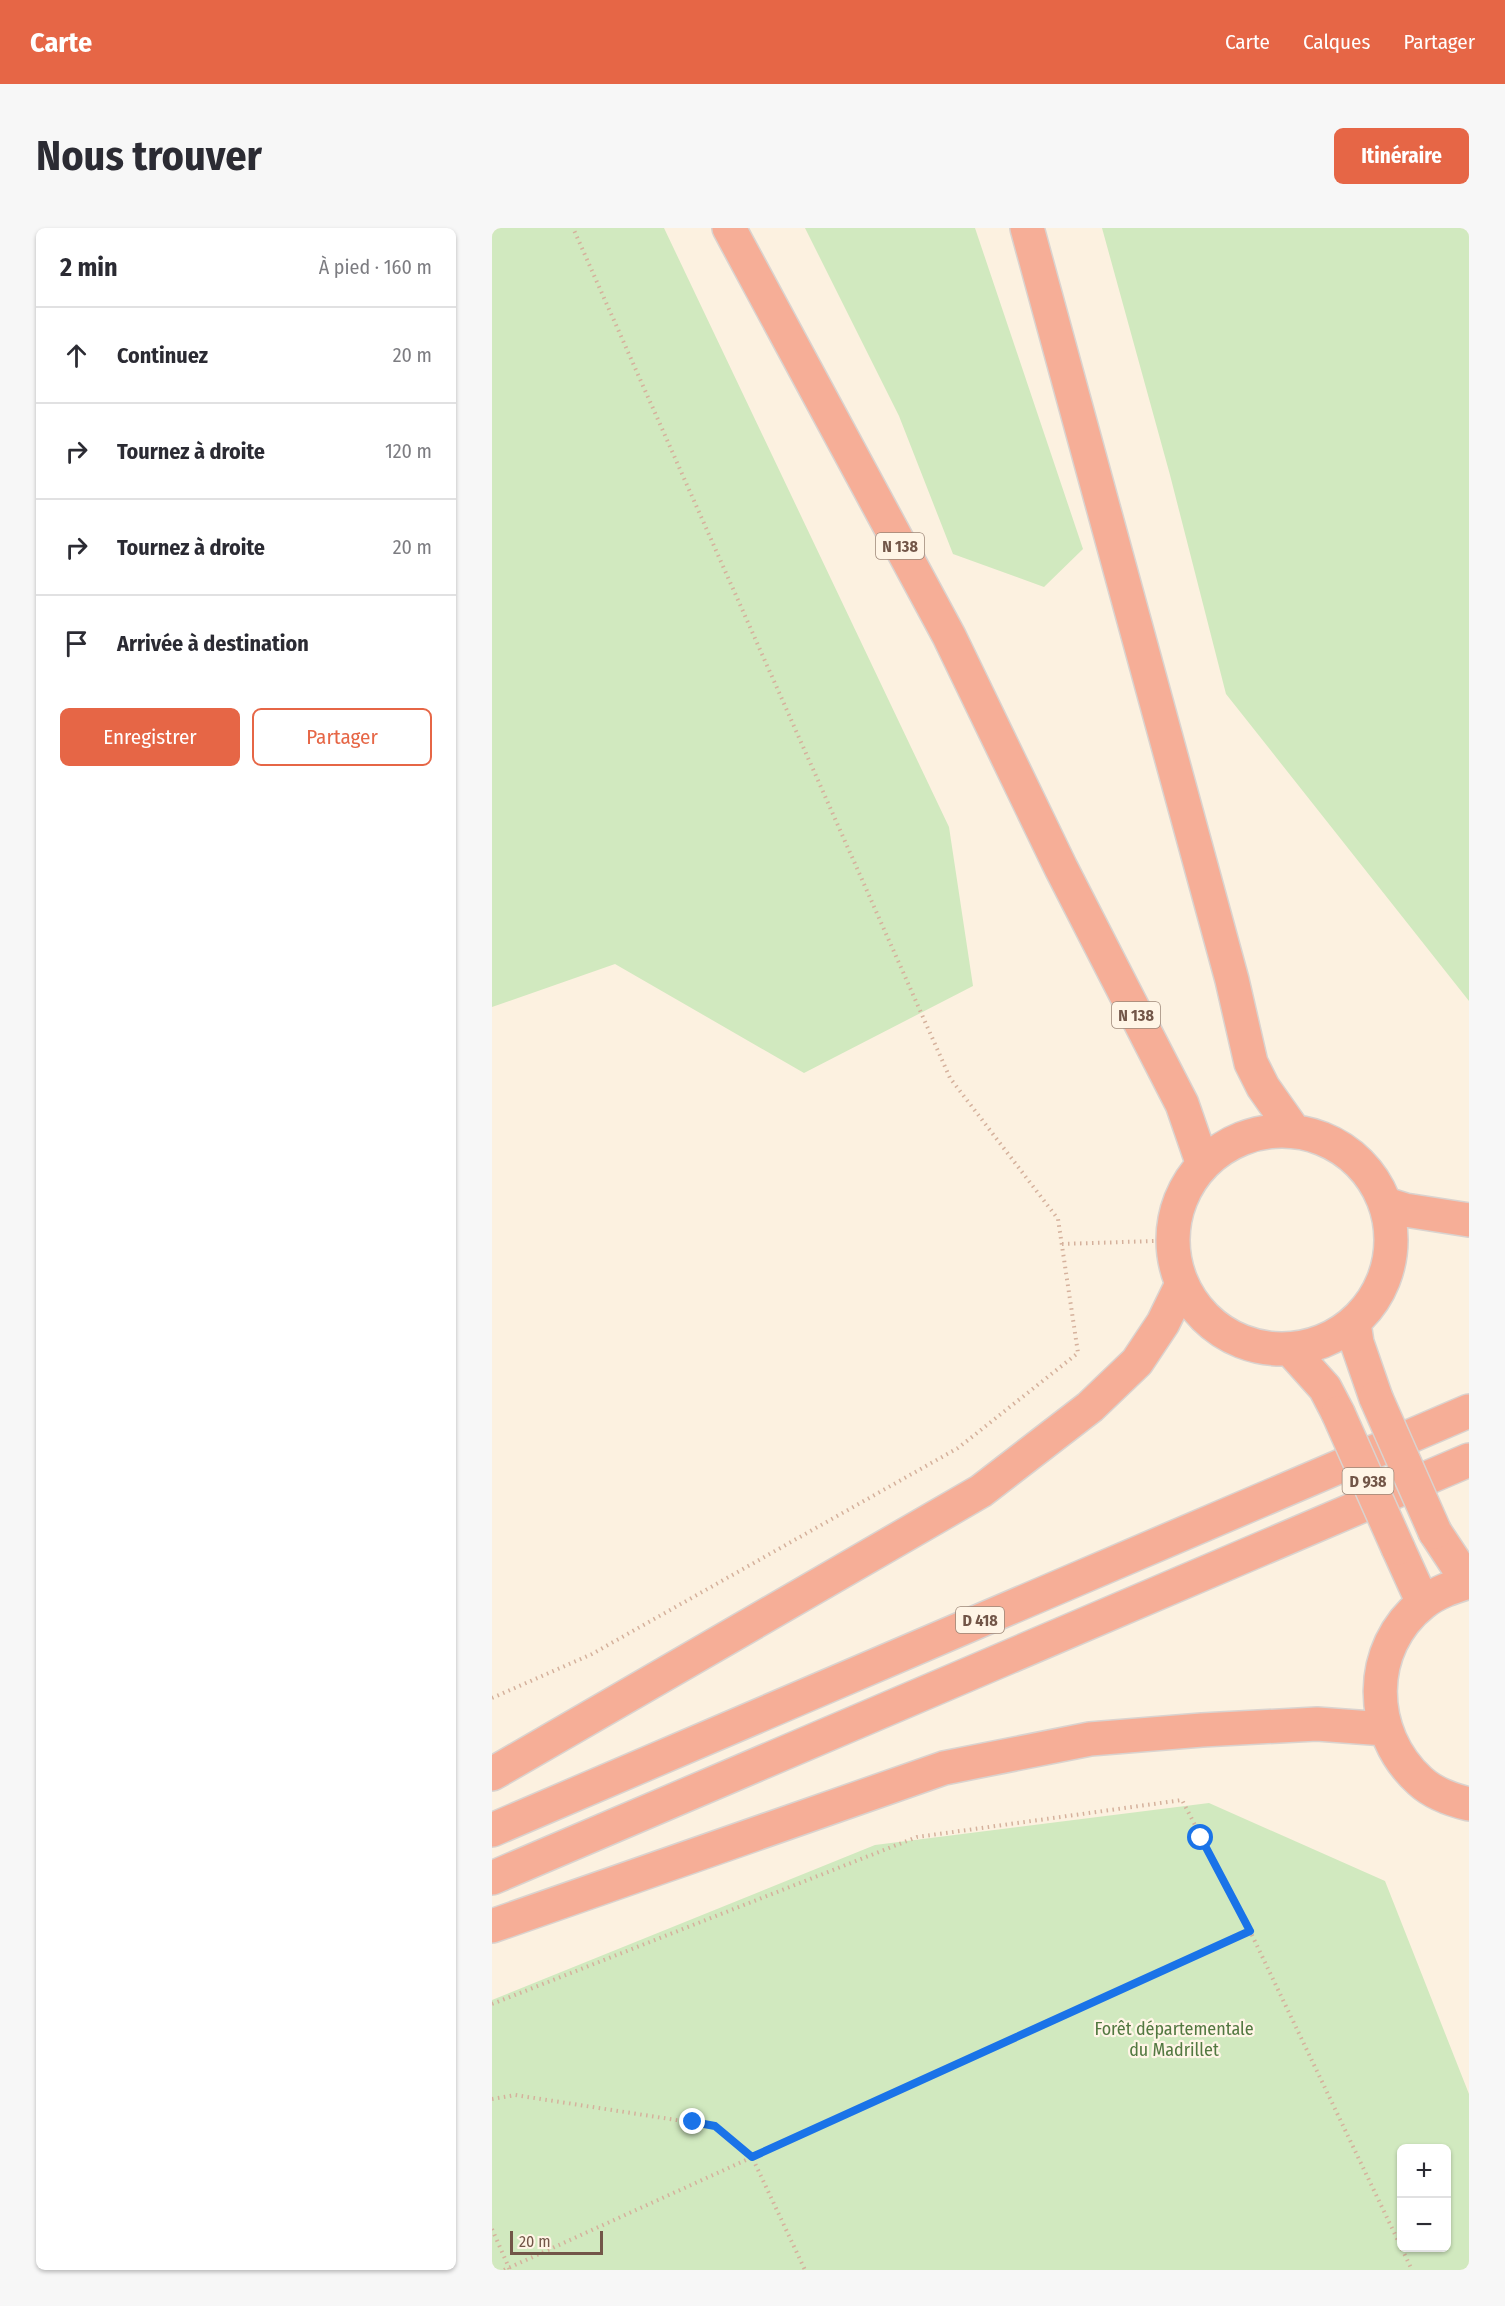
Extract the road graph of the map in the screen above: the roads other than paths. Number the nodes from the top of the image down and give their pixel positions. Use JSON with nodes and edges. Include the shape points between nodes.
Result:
{"nodes":[{"id":1,"x":729,"y":228,"type":"edge"},
{"id":2,"x":1027,"y":228,"type":"edge"},
{"id":3,"x":1294,"y":1131,"type":"junction"},
{"id":4,"x":1203,"y":1165,"type":"junction"},
{"id":5,"x":1386,"y":1204,"type":"junction"},
{"id":6,"x":1469,"y":1220,"type":"edge"},
{"id":7,"x":1182,"y":1284,"type":"junction"},
{"id":8,"x":1354,"y":1323,"type":"junction"},
{"id":9,"x":1290,"y":1350,"type":"junction"},
{"id":10,"x":1469,"y":1410,"type":"edge"},
{"id":11,"x":1469,"y":1460,"type":"edge"},
{"id":12,"x":1469,"y":1582,"type":"edge"},
{"id":13,"x":1423,"y":1603,"type":"junction"},
{"id":14,"x":1384,"y":1729,"type":"junction"},
{"id":15,"x":492,"y":1774,"type":"edge"},
{"id":16,"x":1469,"y":1804,"type":"edge"},
{"id":17,"x":492,"y":1830,"type":"edge"},
{"id":18,"x":492,"y":1878,"type":"edge"},
{"id":19,"x":492,"y":1926,"type":"edge"}],
"edges":[{"from":1,"to":4,"type":"highway","number":"N 138","via":[[949,636],[1075,897],[1182,1104]]},
{"from":2,"to":3,"type":"highway","via":[[1251,1063],[1263,1088]]},
{"from":3,"to":4,"type":"highway","via":[[1261,1133],[1229,1144]]},
{"from":3,"to":5,"type":"highway","via":[[1324,1139],[1351,1154],[1372,1177]]},
{"from":4,"to":7,"type":"highway","via":[[1176,1214],[1173,1242]]},
{"from":5,"to":6,"type":"highway"},
{"from":5,"to":8,"type":"highway","via":[[1392,1236],[1388,1268],[1375,1298]]},
{"from":7,"to":9,"type":"highway","via":[[1196,1307],[1237,1340],[1263,1348]]},
{"from":7,"to":15,"type":"highway","via":[[1163,1323],[1137,1362],[1090,1407],[981,1491]]},
{"from":8,"to":9,"type":"highway","via":[[1324,1341]]},
{"from":8,"to":12,"type":"highway","number":"D 938","bridge":true,"via":[[1376,1398],[1436,1532]]},
{"from":9,"to":13,"type":"highway","number":"D 938","bridge":true,"via":[[1325,1388]]},
{"from":10,"to":17,"type":"highway","number":"D 418"},
{"from":11,"to":18,"type":"highway","number":"D 418"},
{"from":12,"to":13,"type":"highway","via":[[1444,1590]]},
{"from":13,"to":14,"type":"highway","via":[[1399,1629],[1384,1660],[1379,1695]]},
{"from":14,"to":16,"type":"highway","via":[[1399,1759],[1421,1782],[1448,1799]]},
{"from":14,"to":19,"type":"highway","via":[[1317,1724],[1090,1739],[944,1768]]}]}
